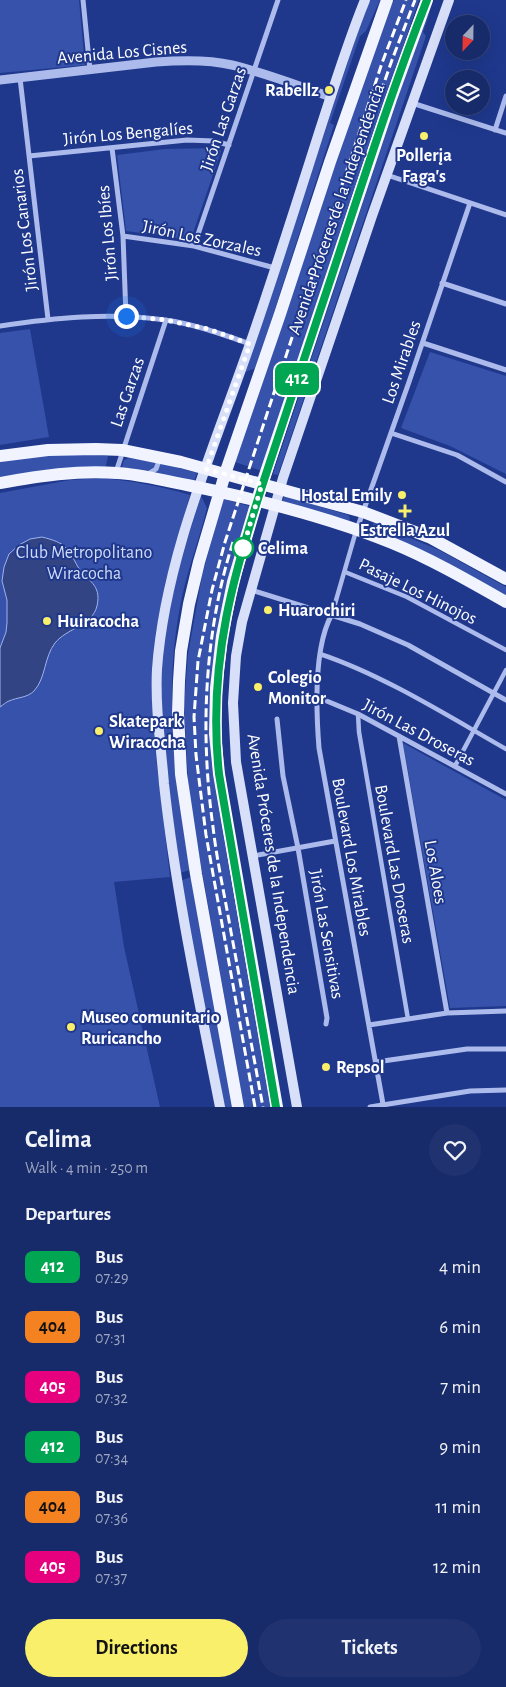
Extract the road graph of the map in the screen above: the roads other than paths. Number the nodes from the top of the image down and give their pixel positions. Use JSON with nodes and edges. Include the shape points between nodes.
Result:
{"nodes":[{"id":1,"x":83,"y":0,"type":"edge"},
{"id":2,"x":278,"y":0,"type":"edge"},
{"id":3,"x":365,"y":0,"type":"edge"},
{"id":4,"x":387,"y":0,"type":"edge"},
{"id":5,"x":427,"y":0,"type":"edge"},
{"id":6,"x":449,"y":0,"type":"edge"},
{"id":7,"x":90,"y":70,"type":"junction"},
{"id":8,"x":254,"y":71,"type":"junction"},
{"id":9,"x":20,"y":78,"type":"junction"},
{"id":10,"x":0,"y":80,"type":"edge"},
{"id":11,"x":506,"y":96,"type":"edge"},
{"id":12,"x":331,"y":97,"type":"junction"},
{"id":13,"x":412,"y":103,"type":"junction"},
{"id":14,"x":495,"y":130,"type":"junction"},
{"id":15,"x":506,"y":133,"type":"edge"},
{"id":16,"x":229,"y":145,"type":"junction"},
{"id":17,"x":112,"y":148,"type":"junction"},
{"id":18,"x":28,"y":156,"type":"junction"},
{"id":19,"x":387,"y":174,"type":"junction"},
{"id":20,"x":470,"y":203,"type":"junction"},
{"id":21,"x":506,"y":215,"type":"edge"},
{"id":22,"x":123,"y":236,"type":"junction"},
{"id":23,"x":194,"y":246,"type":"junction"},
{"id":24,"x":275,"y":268,"type":"junction"},
{"id":25,"x":442,"y":283,"type":"junction"},
{"id":26,"x":506,"y":304,"type":"edge"},
{"id":27,"x":126,"y":316,"type":"junction"},
{"id":28,"x":48,"y":319,"type":"junction"},
{"id":29,"x":166,"y":320,"type":"junction"},
{"id":30,"x":0,"y":326,"type":"edge"},
{"id":31,"x":250,"y":344,"type":"junction"},
{"id":32,"x":423,"y":344,"type":"junction"},
{"id":33,"x":506,"y":370,"type":"edge"},
{"id":34,"x":391,"y":432,"type":"junction"},
{"id":35,"x":122,"y":450,"type":"junction"},
{"id":36,"x":0,"y":456,"type":"edge"},
{"id":37,"x":160,"y":457,"type":"junction"},
{"id":38,"x":206,"y":469,"type":"junction"},
{"id":39,"x":116,"y":472,"type":"junction"},
{"id":40,"x":225,"y":474,"type":"junction"},
{"id":41,"x":138,"y":475,"type":"junction"},
{"id":42,"x":506,"y":482,"type":"edge"},
{"id":43,"x":0,"y":483,"type":"edge"},
{"id":44,"x":262,"y":484,"type":"junction"},
{"id":45,"x":200,"y":487,"type":"junction"},
{"id":46,"x":280,"y":489,"type":"junction"},
{"id":47,"x":220,"y":492,"type":"junction"},
{"id":48,"x":257,"y":501,"type":"junction"},
{"id":49,"x":275,"y":505,"type":"junction"},
{"id":50,"x":363,"y":512,"type":"junction"},
{"id":51,"x":357,"y":530,"type":"junction"},
{"id":52,"x":345,"y":572,"type":"junction"},
{"id":53,"x":506,"y":579,"type":"edge"},
{"id":54,"x":251,"y":590,"type":"junction"},
{"id":55,"x":506,"y":602,"type":"edge"},
{"id":56,"x":332,"y":614,"type":"junction"},
{"id":57,"x":506,"y":650,"type":"edge"},
{"id":58,"x":320,"y":654,"type":"junction"},
{"id":59,"x":506,"y":670,"type":"edge"},
{"id":60,"x":494,"y":693,"type":"junction"},
{"id":61,"x":317,"y":697,"type":"junction"},
{"id":62,"x":506,"y":700,"type":"edge"},
{"id":63,"x":358,"y":714,"type":"junction"},
{"id":64,"x":277,"y":719,"type":"dead end"},
{"id":65,"x":474,"y":730,"type":"junction"},
{"id":66,"x":398,"y":736,"type":"junction"},
{"id":67,"x":506,"y":749,"type":"edge"},
{"id":68,"x":455,"y":766,"type":"junction"},
{"id":69,"x":506,"y":794,"type":"edge"},
{"id":70,"x":335,"y":841,"type":"junction"},
{"id":71,"x":298,"y":848,"type":"junction"},
{"id":72,"x":253,"y":856,"type":"junction"},
{"id":73,"x":506,"y":1011,"type":"edge"},
{"id":74,"x":447,"y":1013,"type":"junction"},
{"id":75,"x":408,"y":1019,"type":"junction"},
{"id":76,"x":326,"y":1024,"type":"dead end"},
{"id":77,"x":369,"y":1025,"type":"junction"},
{"id":78,"x":506,"y":1049,"type":"edge"},
{"id":79,"x":376,"y":1062,"type":"junction"},
{"id":80,"x":506,"y":1090,"type":"edge"},
{"id":81,"x":383,"y":1104,"type":"junction"},
{"id":82,"x":220,"y":1107,"type":"edge"},
{"id":83,"x":238,"y":1107,"type":"edge"},
{"id":84,"x":276,"y":1107,"type":"edge"},
{"id":85,"x":297,"y":1107,"type":"edge"},
{"id":86,"x":370,"y":1107,"type":"edge"}],
"edges":[{"from":1,"to":7,"type":"street"},
{"from":2,"to":8,"type":"street","name":"Jirón Las Garzas"},
{"from":3,"to":12,"type":"main road"},
{"from":4,"to":40,"type":"main road","name":"Avenida Próceres de la Independencia"},
{"from":5,"to":44,"type":"main road","name":"Avenida Próceres de la Independencia"},
{"from":6,"to":13,"type":"main road","name":"Avenida Próceres de la Independencia"},
{"from":7,"to":8,"type":"street","name":"Avenida Los Cisnes","via":[[181,60],[207,61]]},
{"from":7,"to":9,"type":"street","name":"Avenida Los Cisnes"},
{"from":8,"to":12,"type":"street","name":"Avenida Los Cisnes"},
{"from":8,"to":16,"type":"street","name":"Jirón Las Garzas"},
{"from":9,"to":10,"type":"street","name":"Avenida Los Cisnes"},
{"from":9,"to":18,"type":"street","name":"Jirón Los Canarios"},
{"from":11,"to":14,"type":"street"},
{"from":12,"to":24,"type":"main road"},
{"from":13,"to":14,"type":"street"},
{"from":13,"to":19,"type":"main road","name":"Avenida Próceres de la Independencia"},
{"from":14,"to":15,"type":"street"},
{"from":16,"to":17,"type":"street","name":"Jirón Los Bengalíes","via":[[194,140]]},
{"from":16,"to":23,"type":"street","name":"Jirón Las Garzas"},
{"from":17,"to":18,"type":"street","name":"Jirón Los Bengalíes"},
{"from":17,"to":22,"type":"street","name":"Jirón Los Ibíes"},
{"from":18,"to":28,"type":"street","name":"Jirón Los Canarios"},
{"from":19,"to":20,"type":"street"},
{"from":19,"to":46,"type":"main road","name":"Avenida Próceres de la Independencia"},
{"from":20,"to":21,"type":"street"},
{"from":20,"to":25,"type":"street","name":"Los Mirables"},
{"from":22,"to":23,"type":"street","name":"Jirón Los Zorzales"},
{"from":22,"to":27,"type":"street","name":"Jirón Los Ibíes"},
{"from":23,"to":24,"type":"street","name":"Jirón Los Zorzales"},
{"from":24,"to":31,"type":"main road"},
{"from":25,"to":26,"type":"street"},
{"from":25,"to":32,"type":"street","name":"Los Mirables"},
{"from":27,"to":28,"type":"street"},
{"from":27,"to":29,"type":"street"},
{"from":28,"to":30,"type":"street"},
{"from":29,"to":31,"type":"street","via":[[208,329]]},
{"from":29,"to":35,"type":"street","name":"Las Garzas"},
{"from":31,"to":38,"type":"main road"},
{"from":32,"to":33,"type":"street"},
{"from":32,"to":34,"type":"street","name":"Los Mirables"},
{"from":34,"to":42,"type":"street","via":[[457,455]]},
{"from":34,"to":50,"type":"street","name":"Los Mirables"},
{"from":35,"to":36,"type":"main road","via":[[72,448]]},
{"from":35,"to":37,"type":"main road"},
{"from":35,"to":39,"type":"street","name":"Las Garzas"},
{"from":37,"to":38,"type":"main road"},
{"from":37,"to":41,"type":"street","via":[[154,472]]},
{"from":38,"to":40,"type":"main road"},
{"from":38,"to":45,"type":"main road"},
{"from":39,"to":41,"type":"main road"},
{"from":39,"to":43,"type":"main road","via":[[60,473]]},
{"from":40,"to":44,"type":"main road"},
{"from":40,"to":47,"type":"main road","name":"Avenida Próceres de la Independencia"},
{"from":41,"to":45,"type":"main road"},
{"from":44,"to":46,"type":"main road"},
{"from":44,"to":48,"type":"main road","name":"Avenida Próceres de la Independencia"},
{"from":45,"to":47,"type":"main road"},
{"from":45,"to":82,"type":"main road","via":[[175,567],[165,614],[157,670],[157,720],[182,917]]},
{"from":46,"to":49,"type":"main road","name":"Avenida Próceres de la Independencia"},
{"from":46,"to":50,"type":"main road"},
{"from":47,"to":48,"type":"main road"},
{"from":47,"to":83,"type":"main road","name":"Avenida Próceres de la Independencia","via":[[189,604],[179,681],[179,743],[185,805]]},
{"from":48,"to":49,"type":"main road"},
{"from":48,"to":84,"type":"main road","name":"Avenida Próceres de la Independencia","via":[[226,617],[218,666],[215,734],[234,867]]},
{"from":49,"to":51,"type":"main road"},
{"from":49,"to":54,"type":"main road","name":"Avenida Próceres de la Independencia"},
{"from":50,"to":51,"type":"street","name":"Los Mirables"},
{"from":50,"to":53,"type":"main road","via":[[431,538]]},
{"from":51,"to":52,"type":"street"},
{"from":51,"to":55,"type":"main road","via":[[431,561]]},
{"from":52,"to":56,"type":"street"},
{"from":52,"to":57,"type":"street","name":"Pasaje Los Hinojos","via":[[407,597]]},
{"from":54,"to":56,"type":"street"},
{"from":54,"to":72,"type":"main road","name":"Avenida Próceres de la Independencia","via":[[236,656],[233,703],[236,762]]},
{"from":56,"to":58,"type":"street","name":"Boulevard Los Mirables"},
{"from":56,"to":60,"type":"street","via":[[408,645]]},
{"from":58,"to":61,"type":"street","name":"Boulevard Los Mirables"},
{"from":58,"to":65,"type":"street","via":[[340,660]]},
{"from":59,"to":60,"type":"street"},
{"from":60,"to":62,"type":"street"},
{"from":60,"to":65,"type":"street"},
{"from":61,"to":63,"type":"street","name":"Jirón Las Droseras"},
{"from":61,"to":70,"type":"street","name":"Boulevard Los Mirables","via":[[319,748]]},
{"from":63,"to":66,"type":"street","name":"Jirón Las Droseras"},
{"from":63,"to":75,"type":"street","name":"Boulevard Las Droseras"},
{"from":64,"to":71,"type":"street","name":"Jirón Las Sensitivas"},
{"from":65,"to":67,"type":"street"},
{"from":65,"to":68,"type":"street"},
{"from":66,"to":68,"type":"street","name":"Jirón Las Droseras"},
{"from":66,"to":74,"type":"street","name":"Los Aloes"},
{"from":68,"to":69,"type":"street","name":"Jirón Las Droseras"},
{"from":70,"to":71,"type":"street"},
{"from":70,"to":77,"type":"street","name":"Boulevard Los Mirables"},
{"from":71,"to":72,"type":"street"},
{"from":71,"to":76,"type":"street","name":"Jirón Las Sensitivas"},
{"from":72,"to":85,"type":"main road","name":"Avenida Próceres de la Independencia"},
{"from":73,"to":74,"type":"street"},
{"from":74,"to":75,"type":"street"},
{"from":75,"to":77,"type":"street"},
{"from":77,"to":79,"type":"street","name":"Boulevard Los Mirables"},
{"from":78,"to":79,"type":"street","via":[[467,1049]]},
{"from":79,"to":81,"type":"street","name":"Boulevard Los Mirables"},
{"from":80,"to":81,"type":"street","via":[[470,1091]]},
{"from":81,"to":86,"type":"street"}]}
